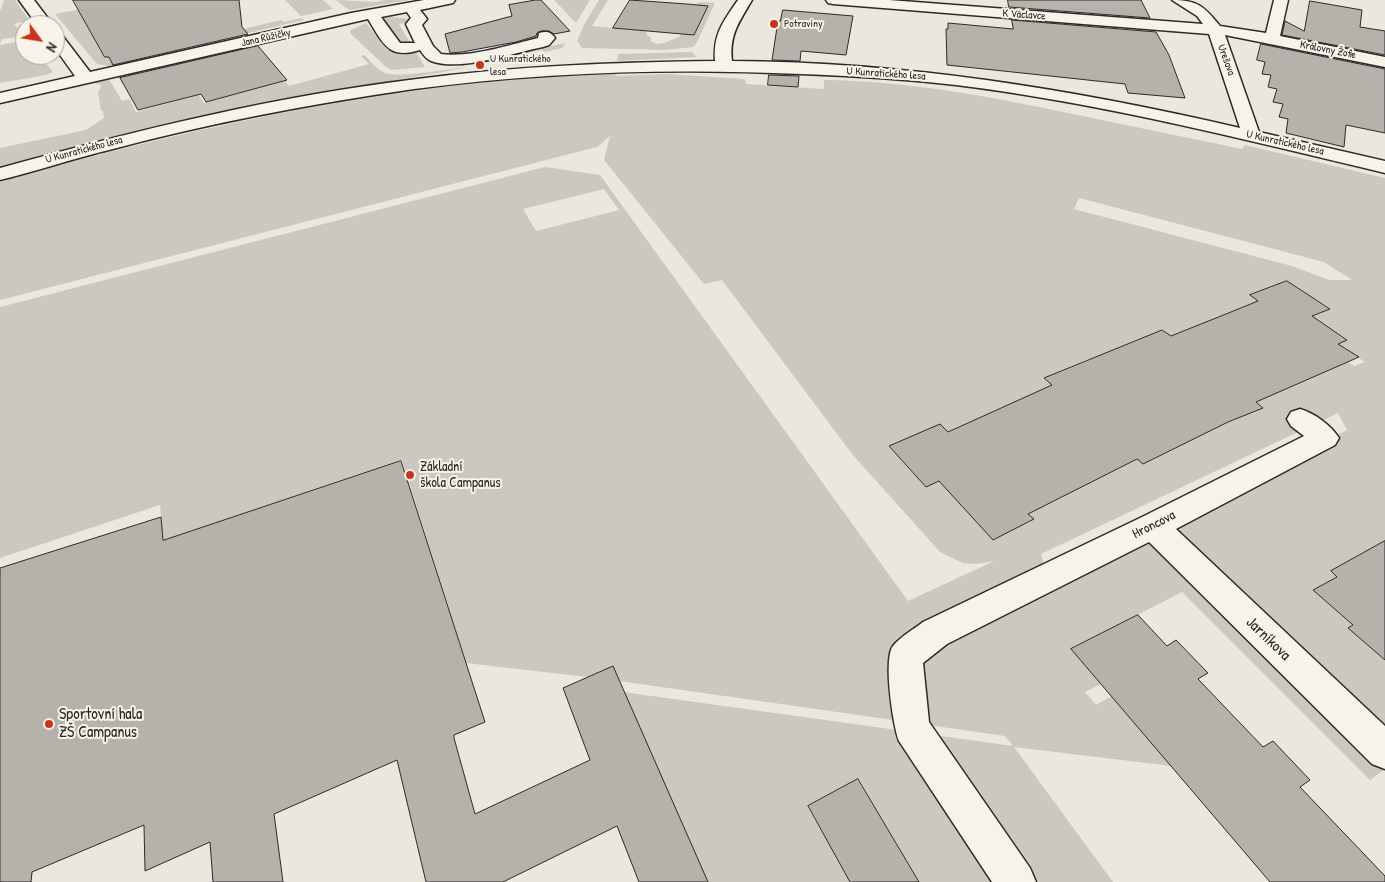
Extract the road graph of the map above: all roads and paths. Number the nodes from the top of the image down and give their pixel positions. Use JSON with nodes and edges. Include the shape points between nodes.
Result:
{"nodes":[{"id":1,"x":26,"y":0,"type":"edge"},
{"id":2,"x":448,"y":0,"type":"edge"},
{"id":3,"x":745,"y":0,"type":"edge"},
{"id":4,"x":833,"y":0,"type":"edge"},
{"id":5,"x":1179,"y":0,"type":"edge"},
{"id":6,"x":1281,"y":0,"type":"edge"},
{"id":7,"x":985,"y":6,"type":"edge"},
{"id":8,"x":411,"y":7,"type":"junction"},
{"id":9,"x":372,"y":14,"type":"junction"},
{"id":10,"x":37,"y":15,"type":"edge"},
{"id":11,"x":1215,"y":30,"type":"junction"},
{"id":12,"x":545,"y":36,"type":"dead end"},
{"id":13,"x":1272,"y":39,"type":"junction"},
{"id":14,"x":414,"y":47,"type":"dead end"},
{"id":15,"x":65,"y":51,"type":"edge"},
{"id":16,"x":1385,"y":62,"type":"edge"},
{"id":17,"x":724,"y":65,"type":"junction"},
{"id":18,"x":85,"y":80,"type":"junction"},
{"id":19,"x":0,"y":98,"type":"edge"},
{"id":20,"x":1251,"y":136,"type":"junction"},
{"id":21,"x":1362,"y":144,"type":"dead end"},
{"id":22,"x":1383,"y":157,"type":"edge"},
{"id":23,"x":0,"y":174,"type":"edge"},
{"id":24,"x":1300,"y":419,"type":"dead end"},
{"id":25,"x":1152,"y":526,"type":"junction"},
{"id":26,"x":1385,"y":750,"type":"edge"},
{"id":27,"x":1016,"y":882,"type":"edge"}],
"edges":[{"from":1,"to":10,"type":"street"},
{"from":2,"to":8,"type":"street","name":"Jana Růžičky"},
{"from":3,"to":17,"type":"street","via":[[722,46]]},
{"from":4,"to":7,"type":"street","name":"K Václavce"},
{"from":5,"to":11,"type":"street","name":"Urešova","via":[[1202,13]]},
{"from":6,"to":13,"type":"street"},
{"from":7,"to":11,"type":"street","name":"K Václavce"},
{"from":8,"to":9,"type":"street","name":"Jana Růžičky"},
{"from":8,"to":12,"type":"street","via":[[419,19],[414,24],[428,50],[437,59],[454,60],[543,42],[547,38]]},
{"from":9,"to":14,"type":"street","via":[[392,45],[397,48]]},
{"from":9,"to":18,"type":"street","name":"Jana Růžičky"},
{"from":11,"to":13,"type":"street","name":"Královny Žofie"},
{"from":11,"to":20,"type":"street","name":"Urešova"},
{"from":13,"to":16,"type":"street","name":"Královny Žofie"},
{"from":15,"to":18,"type":"street"},
{"from":17,"to":20,"type":"street","name":"U Kunratického lesa","via":[[968,81],[1056,94]]},
{"from":17,"to":23,"type":"street","name":"U Kunratického lesa","via":[[542,70],[378,88],[162,130]]},
{"from":18,"to":19,"type":"street","name":"Jana Růžičky"},
{"from":20,"to":22,"type":"street","name":"U Kunratického lesa"},
{"from":21,"to":22,"type":"street"},
{"from":24,"to":25,"type":"street","name":"Hroncova","via":[[1325,438]]},
{"from":25,"to":26,"type":"street","name":"Jarníkova"},
{"from":25,"to":27,"type":"street","name":"Hroncova","via":[[935,633],[906,657],[912,728]]}]}
